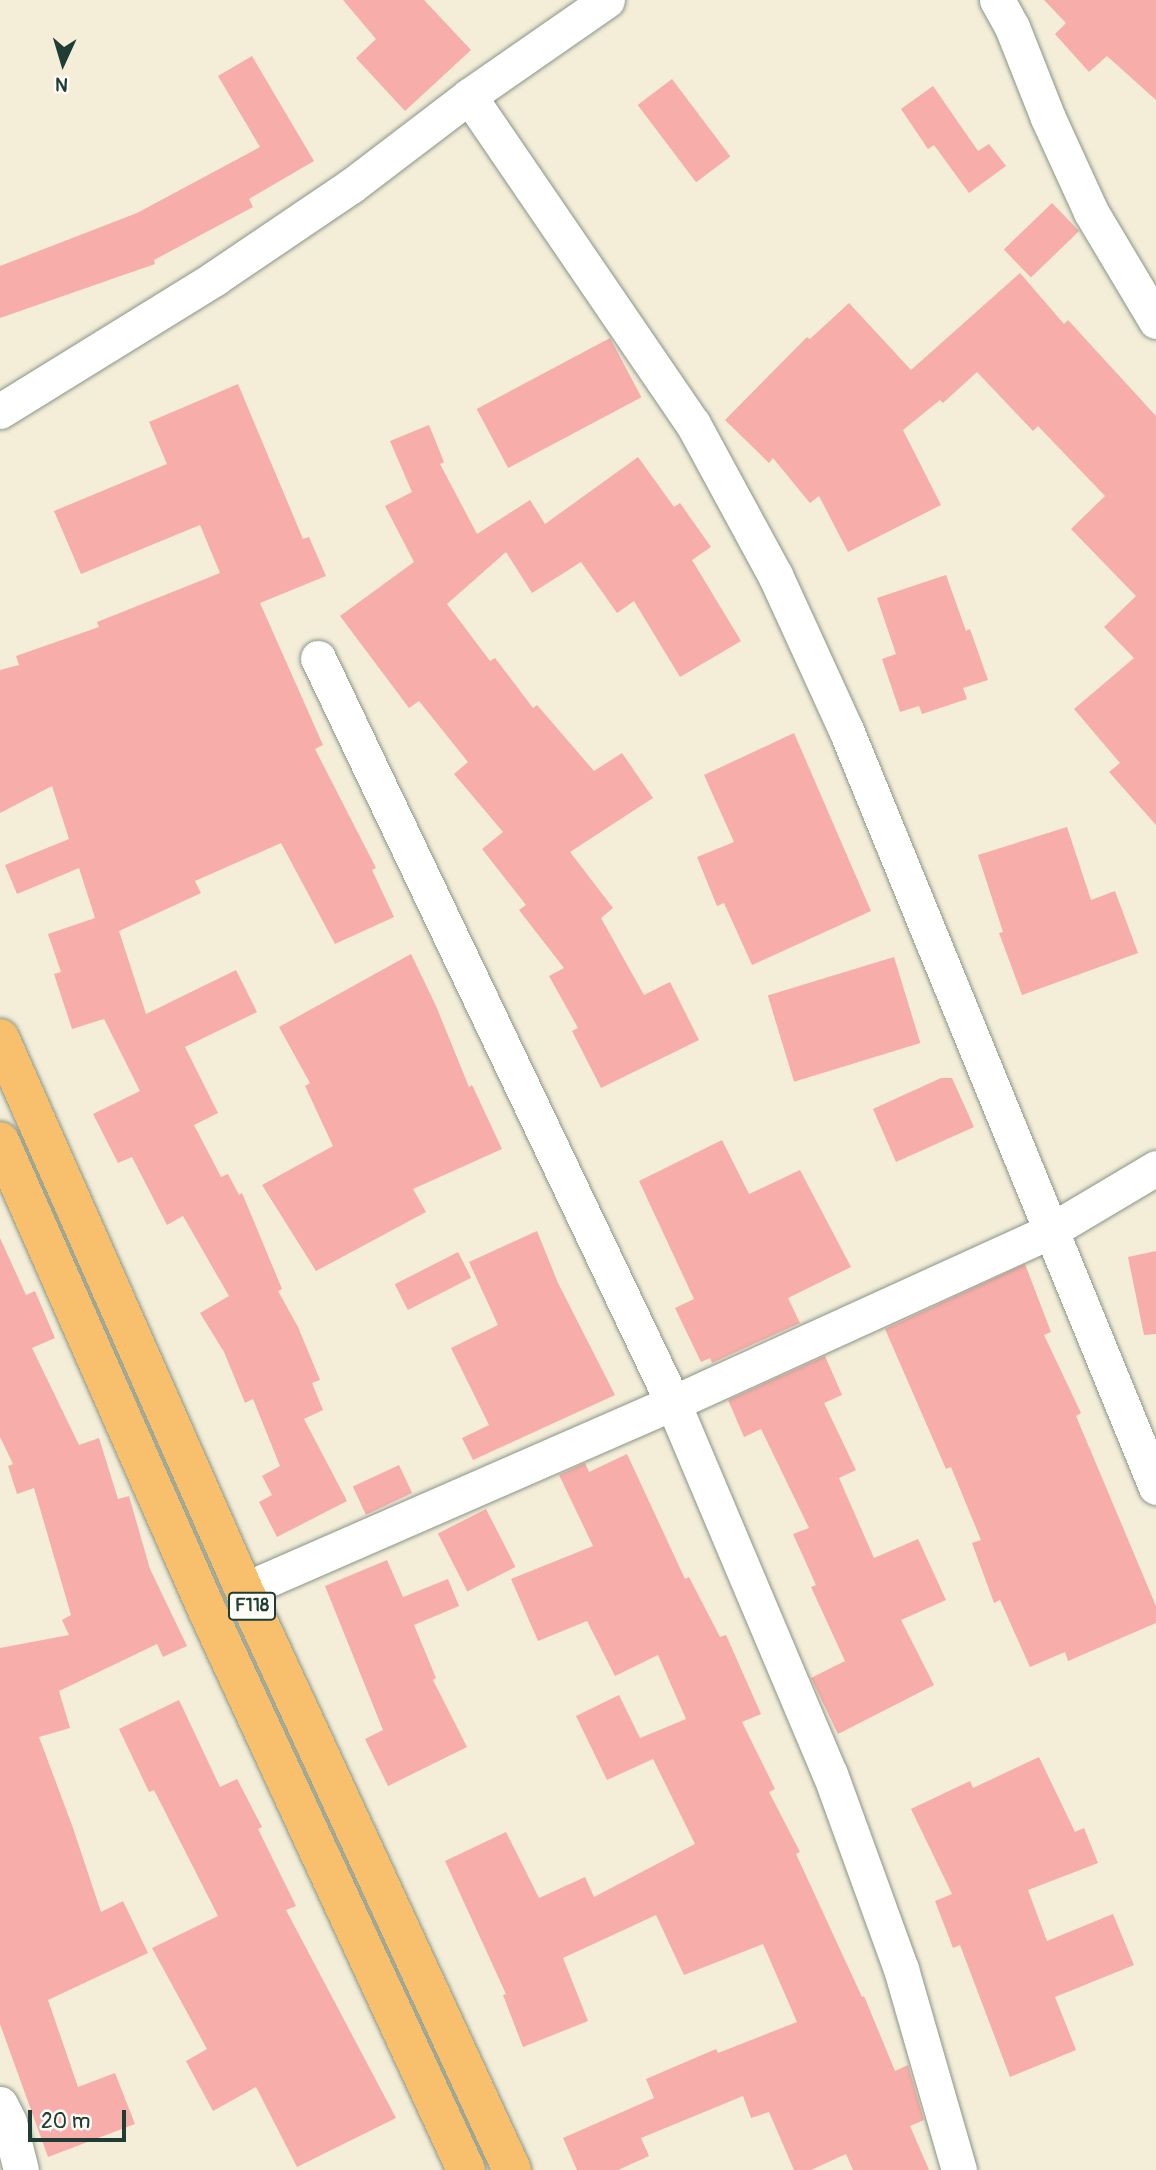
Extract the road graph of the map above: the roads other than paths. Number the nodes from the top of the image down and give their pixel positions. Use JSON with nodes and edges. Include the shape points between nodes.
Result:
{"nodes":[{"id":1,"x":607,"y":0,"type":"edge"},
{"id":2,"x":997,"y":0,"type":"edge"},
{"id":3,"x":468,"y":96,"type":"junction"},
{"id":4,"x":1156,"y":321,"type":"edge"},
{"id":5,"x":0,"y":411,"type":"edge"},
{"id":6,"x":318,"y":658,"type":"dead end"},
{"id":7,"x":0,"y":1038,"type":"edge"},
{"id":8,"x":0,"y":1141,"type":"edge"},
{"id":9,"x":1156,"y":1168,"type":"edge"},
{"id":10,"x":1050,"y":1231,"type":"junction"},
{"id":11,"x":673,"y":1403,"type":"junction"},
{"id":12,"x":1156,"y":1487,"type":"edge"},
{"id":13,"x":244,"y":1590,"type":"junction"},
{"id":14,"x":0,"y":2104,"type":"edge"},
{"id":15,"x":21,"y":2170,"type":"edge"},
{"id":16,"x":466,"y":2170,"type":"edge"},
{"id":17,"x":512,"y":2170,"type":"edge"},
{"id":18,"x":960,"y":2170,"type":"edge"}],
"edges":[{"from":1,"to":3,"type":"street"},
{"from":2,"to":4,"type":"street","via":[[1091,212]]},
{"from":3,"to":5,"type":"street","via":[[351,186],[215,278]]},
{"from":3,"to":10,"type":"street","via":[[693,424],[775,575],[846,730]]},
{"from":6,"to":11,"type":"street"},
{"from":7,"to":13,"type":"main road","number":"F118"},
{"from":8,"to":16,"type":"main road","number":"F118","via":[[206,1608]]},
{"from":9,"to":10,"type":"street"},
{"from":10,"to":11,"type":"street"},
{"from":10,"to":12,"type":"street"},
{"from":11,"to":13,"type":"street"},
{"from":11,"to":18,"type":"street","via":[[830,1774],[901,1969]]},
{"from":13,"to":17,"type":"main road","number":"F118"},
{"from":14,"to":15,"type":"street"}]}
